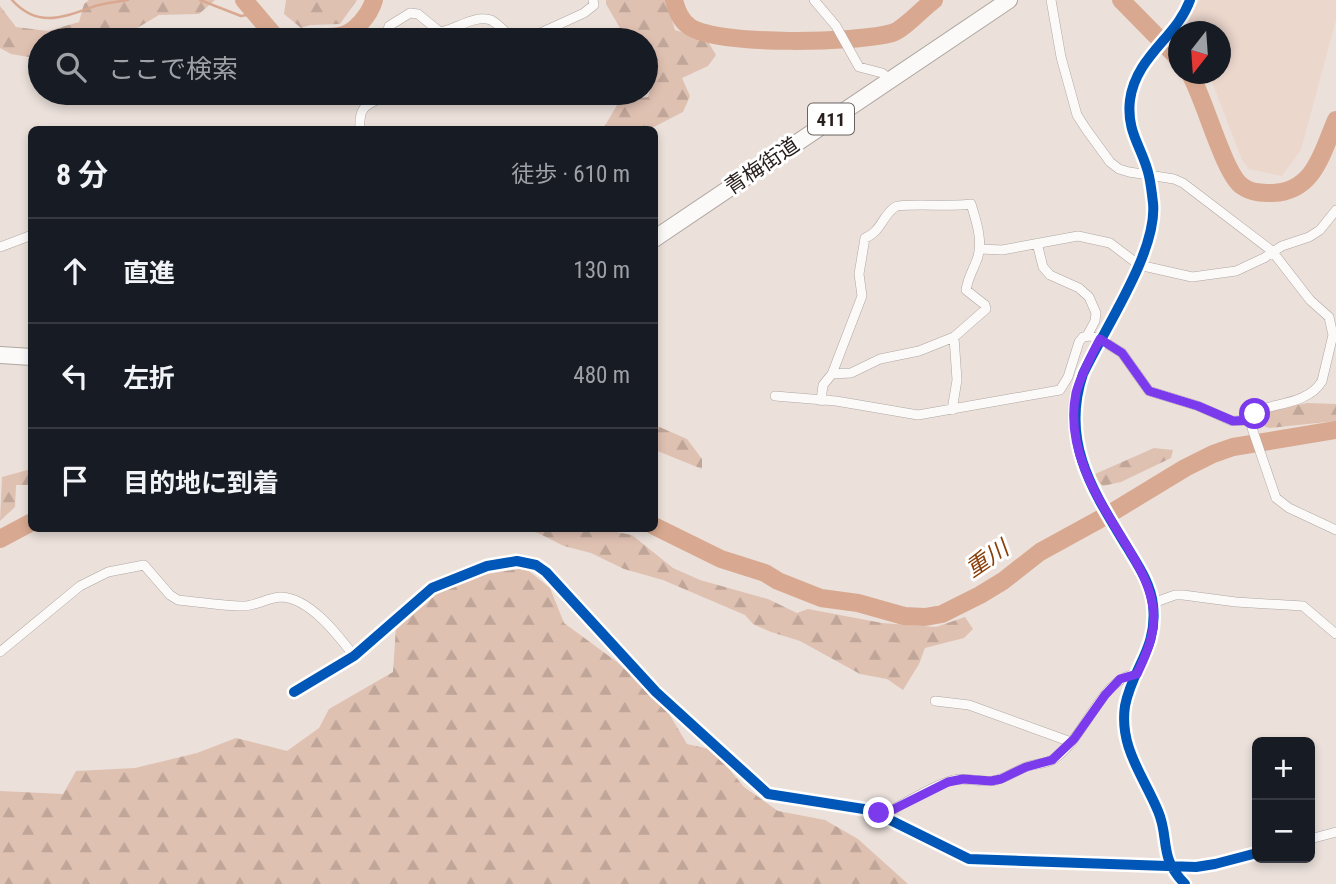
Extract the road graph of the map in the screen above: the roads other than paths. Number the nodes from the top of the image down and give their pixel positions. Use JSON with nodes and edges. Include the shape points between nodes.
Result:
{"nodes":[{"id":1,"x":593,"y":0,"type":"edge"},
{"id":2,"x":814,"y":0,"type":"edge"},
{"id":3,"x":1009,"y":0,"type":"edge"},
{"id":4,"x":1051,"y":0,"type":"edge"},
{"id":5,"x":1190,"y":0,"type":"edge"},
{"id":6,"x":388,"y":28,"type":"edge"},
{"id":7,"x":435,"y":28,"type":"edge"},
{"id":8,"x":454,"y":28,"type":"edge"},
{"id":9,"x":500,"y":28,"type":"edge"},
{"id":10,"x":551,"y":28,"type":"edge"},
{"id":11,"x":890,"y":79,"type":"junction"},
{"id":12,"x":366,"y":105,"type":"edge"},
{"id":13,"x":360,"y":126,"type":"edge"},
{"id":14,"x":1149,"y":175,"type":"junction"},
{"id":15,"x":1336,"y":210,"type":"edge"},
{"id":16,"x":28,"y":236,"type":"edge"},
{"id":17,"x":658,"y":236,"type":"edge"},
{"id":18,"x":1037,"y":243,"type":"junction"},
{"id":19,"x":0,"y":247,"type":"edge"},
{"id":20,"x":980,"y":249,"type":"junction"},
{"id":21,"x":1272,"y":251,"type":"junction"},
{"id":22,"x":1139,"y":265,"type":"junction"},
{"id":23,"x":954,"y":337,"type":"junction"},
{"id":24,"x":1094,"y":337,"type":"junction"},
{"id":25,"x":0,"y":355,"type":"edge"},
{"id":26,"x":28,"y":356,"type":"edge"},
{"id":27,"x":832,"y":374,"type":"junction"},
{"id":28,"x":775,"y":396,"type":"dead end"},
{"id":29,"x":821,"y":401,"type":"junction"},
{"id":30,"x":952,"y":410,"type":"junction"},
{"id":31,"x":1252,"y":424,"type":"junction"},
{"id":32,"x":1336,"y":530,"type":"edge"},
{"id":33,"x":1153,"y":603,"type":"junction"},
{"id":34,"x":1335,"y":628,"type":"edge"},
{"id":35,"x":0,"y":652,"type":"edge"},
{"id":36,"x":354,"y":656,"type":"junction"},
{"id":37,"x":1137,"y":674,"type":"junction"},
{"id":38,"x":294,"y":692,"type":"dead end"},
{"id":39,"x":936,"y":701,"type":"dead end"},
{"id":40,"x":1071,"y":742,"type":"junction"},
{"id":41,"x":886,"y":816,"type":"junction"},
{"id":42,"x":1336,"y":832,"type":"edge"},
{"id":43,"x":1315,"y":838,"type":"edge"},
{"id":44,"x":1252,"y":854,"type":"edge"},
{"id":45,"x":1172,"y":866,"type":"junction"},
{"id":46,"x":1185,"y":884,"type":"edge"}],
"edges":[{"from":1,"to":10,"type":"street","via":[[594,5],[584,13]]},
{"from":2,"to":11,"type":"street","via":[[836,26],[859,67]]},
{"from":3,"to":11,"type":"highway","name":"青梅街道","number":"411"},
{"from":4,"to":14,"type":"street","via":[[1077,115],[1110,162],[1119,169]]},
{"from":5,"to":14,"type":"street","via":[[1181,18],[1150,53],[1130,100],[1133,136]]},
{"from":6,"to":7,"type":"street","via":[[410,13]]},
{"from":8,"to":9,"type":"street","via":[[484,19]]},
{"from":11,"to":17,"type":"highway","name":"青梅街道","number":"411"},
{"from":12,"to":13,"type":"street"},
{"from":14,"to":21,"type":"street","via":[[1183,183]]},
{"from":14,"to":22,"type":"street","via":[[1152,230]]},
{"from":15,"to":21,"type":"street","via":[[1320,230]]},
{"from":16,"to":19,"type":"street"},
{"from":18,"to":20,"type":"street"},
{"from":18,"to":22,"type":"street","via":[[1078,236],[1100,240]]},
{"from":18,"to":24,"type":"street","via":[[1050,275],[1089,297],[1096,313]]},
{"from":20,"to":23,"type":"street","via":[[966,290],[986,309]]},
{"from":20,"to":27,"type":"street","via":[[971,204],[902,204],[893,208],[878,230],[865,238],[859,274],[862,296]]},
{"from":21,"to":22,"type":"street","via":[[1236,271],[1192,277]]},
{"from":21,"to":31,"type":"street","via":[[1329,317],[1333,335],[1319,387],[1293,401],[1259,410]]},
{"from":22,"to":24,"type":"street"},
{"from":23,"to":27,"type":"street","via":[[880,359],[852,373]]},
{"from":23,"to":30,"type":"street","via":[[957,380]]},
{"from":24,"to":30,"type":"street","via":[[1079,342],[1060,390]]},
{"from":24,"to":31,"type":"street","via":[[1122,353],[1149,391]]},
{"from":24,"to":33,"type":"street","via":[[1077,392],[1077,444],[1097,496],[1139,567]]},
{"from":25,"to":26,"type":"highway"},
{"from":27,"to":29,"type":"street","via":[[823,385]]},
{"from":28,"to":29,"type":"street"},
{"from":29,"to":30,"type":"street","via":[[909,415]]},
{"from":31,"to":32,"type":"street","via":[[1276,498]]},
{"from":33,"to":34,"type":"street","via":[[1183,595],[1297,605]]},
{"from":33,"to":37,"type":"street","via":[[1151,642]]},
{"from":35,"to":36,"type":"street","via":[[80,586],[108,572],[144,565],[178,600],[243,606],[289,598],[333,628]]},
{"from":36,"to":38,"type":"street"},
{"from":36,"to":41,"type":"street","via":[[432,588],[487,566],[527,562],[546,572],[656,692],[761,790],[776,797]]},
{"from":37,"to":40,"type":"street","via":[[1120,679]]},
{"from":37,"to":45,"type":"street","via":[[1125,707],[1125,738],[1158,810]]},
{"from":39,"to":40,"type":"street","via":[[969,705]]},
{"from":40,"to":41,"type":"street","via":[[1052,760],[1001,779],[948,782]]},
{"from":41,"to":45,"type":"street","via":[[969,859]]},
{"from":42,"to":43,"type":"street"},
{"from":44,"to":45,"type":"street","via":[[1196,867]]},
{"from":45,"to":46,"type":"street"}]}
